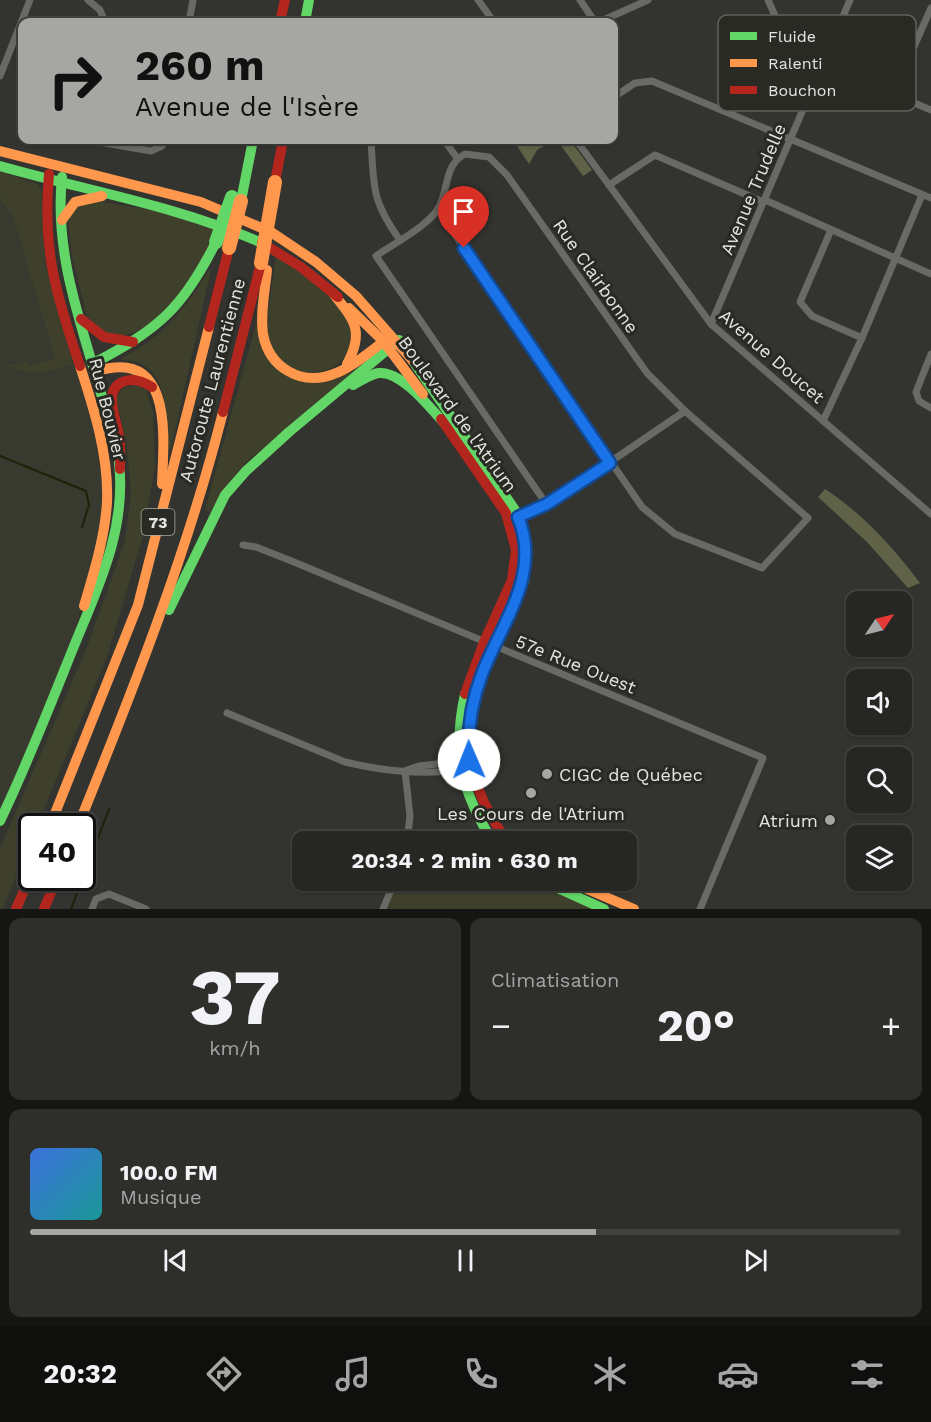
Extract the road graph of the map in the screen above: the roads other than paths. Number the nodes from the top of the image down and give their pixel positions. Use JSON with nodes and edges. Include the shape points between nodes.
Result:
{"nodes":[{"id":1,"x":30,"y":0,"type":"edge"},
{"id":2,"x":88,"y":0,"type":"edge"},
{"id":3,"x":193,"y":0,"type":"edge"},
{"id":4,"x":285,"y":0,"type":"edge"},
{"id":5,"x":309,"y":0,"type":"edge"},
{"id":6,"x":478,"y":0,"type":"edge"},
{"id":7,"x":580,"y":0,"type":"edge"},
{"id":8,"x":648,"y":0,"type":"edge"},
{"id":9,"x":768,"y":0,"type":"edge"},
{"id":10,"x":850,"y":0,"type":"edge"},
{"id":11,"x":931,"y":8,"type":"edge"},
{"id":12,"x":775,"y":15,"type":"edge"},
{"id":13,"x":843,"y":15,"type":"edge"},
{"id":14,"x":23,"y":18,"type":"edge"},
{"id":15,"x":103,"y":18,"type":"edge"},
{"id":16,"x":190,"y":18,"type":"edge"},
{"id":17,"x":281,"y":18,"type":"edge"},
{"id":18,"x":306,"y":18,"type":"edge"},
{"id":19,"x":491,"y":18,"type":"edge"},
{"id":20,"x":594,"y":18,"type":"edge"},
{"id":21,"x":606,"y":18,"type":"edge"},
{"id":22,"x":18,"y":30,"type":"edge"},
{"id":23,"x":916,"y":42,"type":"edge"},
{"id":24,"x":0,"y":76,"type":"edge"},
{"id":25,"x":618,"y":95,"type":"edge"},
{"id":26,"x":916,"y":104,"type":"edge"},
{"id":27,"x":718,"y":109,"type":"edge"},
{"id":28,"x":931,"y":110,"type":"edge"},
{"id":29,"x":724,"y":111,"type":"edge"},
{"id":30,"x":802,"y":111,"type":"edge"},
{"id":31,"x":791,"y":138,"type":"junction"},
{"id":32,"x":111,"y":144,"type":"edge"},
{"id":33,"x":163,"y":144,"type":"edge"},
{"id":34,"x":282,"y":144,"type":"edge"},
{"id":35,"x":371,"y":144,"type":"edge"},
{"id":36,"x":447,"y":144,"type":"edge"},
{"id":37,"x":579,"y":144,"type":"edge"},
{"id":38,"x":252,"y":146,"type":"edge"},
{"id":39,"x":0,"y":151,"type":"edge"},
{"id":40,"x":457,"y":159,"type":"junction"},
{"id":41,"x":0,"y":166,"type":"edge"},
{"id":42,"x":58,"y":166,"type":"junction"},
{"id":43,"x":54,"y":182,"type":"junction"},
{"id":44,"x":609,"y":185,"type":"junction"},
{"id":45,"x":109,"y":195,"type":"junction"},
{"id":46,"x":922,"y":195,"type":"junction"},
{"id":47,"x":931,"y":198,"type":"edge"},
{"id":48,"x":764,"y":201,"type":"junction"},
{"id":49,"x":438,"y":210,"type":"junction"},
{"id":50,"x":60,"y":223,"type":"junction"},
{"id":51,"x":831,"y":230,"type":"junction"},
{"id":52,"x":399,"y":239,"type":"junction"},
{"id":53,"x":222,"y":245,"type":"junction"},
{"id":54,"x":895,"y":259,"type":"junction"},
{"id":55,"x":265,"y":264,"type":"junction"},
{"id":56,"x":931,"y":274,"type":"edge"},
{"id":57,"x":333,"y":293,"type":"junction"},
{"id":58,"x":81,"y":319,"type":"junction"},
{"id":59,"x":711,"y":324,"type":"junction"},
{"id":60,"x":862,"y":338,"type":"junction"},
{"id":61,"x":391,"y":340,"type":"junction"},
{"id":62,"x":135,"y":342,"type":"junction"},
{"id":63,"x":931,"y":354,"type":"edge"},
{"id":64,"x":96,"y":367,"type":"junction"},
{"id":65,"x":344,"y":369,"type":"junction"},
{"id":66,"x":81,"y":372,"type":"junction"},
{"id":67,"x":158,"y":393,"type":"junction"},
{"id":68,"x":323,"y":404,"type":"junction"},
{"id":69,"x":931,"y":408,"type":"edge"},
{"id":70,"x":685,"y":411,"type":"junction"},
{"id":71,"x":823,"y":421,"type":"junction"},
{"id":72,"x":445,"y":424,"type":"junction"},
{"id":73,"x":610,"y":463,"type":"junction"},
{"id":74,"x":120,"y":469,"type":"junction"},
{"id":75,"x":547,"y":504,"type":"junction"},
{"id":76,"x":161,"y":512,"type":"junction"},
{"id":77,"x":931,"y":514,"type":"edge"},
{"id":78,"x":514,"y":519,"type":"junction"},
{"id":79,"x":243,"y":545,"type":"dead end"},
{"id":80,"x":488,"y":644,"type":"junction"},
{"id":81,"x":68,"y":661,"type":"junction"},
{"id":82,"x":140,"y":674,"type":"junction"},
{"id":83,"x":227,"y":713,"type":"dead end"},
{"id":84,"x":464,"y":765,"type":"junction"},
{"id":85,"x":405,"y":771,"type":"junction"},
{"id":86,"x":55,"y":813,"type":"edge"},
{"id":87,"x":83,"y":813,"type":"edge"},
{"id":88,"x":0,"y":821,"type":"edge"},
{"id":89,"x":408,"y":831,"type":"edge"},
{"id":90,"x":487,"y":831,"type":"edge"},
{"id":91,"x":500,"y":831,"type":"edge"},
{"id":92,"x":24,"y":891,"type":"edge"},
{"id":93,"x":52,"y":891,"type":"edge"},
{"id":94,"x":390,"y":891,"type":"edge"},
{"id":95,"x":564,"y":891,"type":"edge"},
{"id":96,"x":592,"y":891,"type":"edge"},
{"id":97,"x":16,"y":909,"type":"edge"},
{"id":98,"x":44,"y":909,"type":"edge"},
{"id":99,"x":92,"y":909,"type":"edge"},
{"id":100,"x":146,"y":909,"type":"edge"},
{"id":101,"x":383,"y":909,"type":"edge"},
{"id":102,"x":604,"y":909,"type":"edge"},
{"id":103,"x":634,"y":909,"type":"edge"},
{"id":104,"x":700,"y":909,"type":"edge"}],
"edges":[{"from":1,"to":14,"type":"street"},
{"from":2,"to":15,"type":"street"},
{"from":3,"to":16,"type":"street"},
{"from":4,"to":17,"type":"main road"},
{"from":5,"to":18,"type":"main road"},
{"from":6,"to":19,"type":"street"},
{"from":7,"to":20,"type":"street"},
{"from":8,"to":21,"type":"street"},
{"from":9,"to":12,"type":"street"},
{"from":10,"to":13,"type":"street","name":"Avenue Trudelle"},
{"from":11,"to":23,"type":"street"},
{"from":22,"to":24,"type":"street"},
{"from":25,"to":27,"type":"street","via":[[635,82],[646,80]]},
{"from":26,"to":28,"type":"street"},
{"from":29,"to":31,"type":"street"},
{"from":30,"to":31,"type":"street","name":"Avenue Trudelle"},
{"from":31,"to":46,"type":"street"},
{"from":31,"to":48,"type":"street","name":"Avenue Trudelle"},
{"from":32,"to":33,"type":"street","via":[[151,151]]},
{"from":34,"to":55,"type":"main road","name":"Autoroute Laurentienne","number":"73","bridge":true},
{"from":35,"to":52,"type":"street","via":[[375,195]]},
{"from":36,"to":40,"type":"street"},
{"from":37,"to":44,"type":"street","name":"Avenue Doucet"},
{"from":38,"to":53,"type":"main road","name":"Autoroute Laurentienne","number":"73","bridge":true},
{"from":39,"to":42,"type":"main road","name":"Boulevard de l'Atrium"},
{"from":40,"to":49,"type":"street"},
{"from":40,"to":70,"type":"street","name":"Rue Clairbonne","via":[[477,154],[497,164],[632,354]]},
{"from":41,"to":43,"type":"main road","name":"Boulevard de l'Atrium"},
{"from":42,"to":43,"type":"main road","name":"Rue Bouvier"},
{"from":42,"to":61,"type":"main road","name":"Boulevard de l'Atrium","via":[[219,208],[283,240],[340,280]]},
{"from":43,"to":45,"type":"main road","name":"Boulevard de l'Atrium"},
{"from":43,"to":50,"type":"main road","name":"Rue Bouvier"},
{"from":43,"to":66,"type":"main road","name":"Rue Bouvier","via":[[45,219],[48,256]]},
{"from":44,"to":48,"type":"street","via":[[655,156]]},
{"from":44,"to":59,"type":"street","name":"Avenue Doucet"},
{"from":45,"to":50,"type":"main road","via":[[75,202]]},
{"from":45,"to":57,"type":"main road","name":"Boulevard de l'Atrium","via":[[206,218],[245,235],[314,276]]},
{"from":46,"to":47,"type":"street"},
{"from":46,"to":54,"type":"street"},
{"from":48,"to":51,"type":"street"},
{"from":48,"to":59,"type":"street","name":"Avenue Trudelle"},
{"from":49,"to":52,"type":"street"},
{"from":49,"to":73,"type":"street"},
{"from":50,"to":58,"type":"main road","name":"Rue Bouvier","via":[[64,256]]},
{"from":51,"to":54,"type":"street"},
{"from":51,"to":60,"type":"street","via":[[800,302],[812,316]]},
{"from":52,"to":75,"type":"street","via":[[376,256]]},
{"from":53,"to":62,"type":"main road","via":[[172,315]]},
{"from":53,"to":76,"type":"main road","name":"Autoroute Laurentienne","number":"73"},
{"from":54,"to":56,"type":"street"},
{"from":54,"to":60,"type":"street"},
{"from":55,"to":65,"type":"main road","via":[[263,333],[275,362],[301,378],[315,380]]},
{"from":55,"to":82,"type":"main road","name":"Autoroute Laurentienne","number":"73","via":[[207,475]]},
{"from":57,"to":61,"type":"main road","name":"Boulevard de l'Atrium"},
{"from":57,"to":65,"type":"main road","via":[[359,332],[356,350]]},
{"from":58,"to":62,"type":"main road","via":[[106,340]]},
{"from":58,"to":64,"type":"main road","name":"Rue Bouvier"},
{"from":59,"to":71,"type":"street","name":"Avenue Doucet"},
{"from":60,"to":71,"type":"street"},
{"from":61,"to":65,"type":"main road"},
{"from":61,"to":68,"type":"main road"},
{"from":61,"to":72,"type":"main road","name":"Boulevard de l'Atrium"},
{"from":61,"to":78,"type":"main road","name":"Boulevard de l'Atrium"},
{"from":62,"to":64,"type":"main road"},
{"from":63,"to":69,"type":"street","via":[[916,392],[919,401]]},
{"from":64,"to":66,"type":"main road"},
{"from":64,"to":67,"type":"main road","via":[[129,366],[149,376]]},
{"from":64,"to":74,"type":"main road","name":"Rue Bouvier"},
{"from":66,"to":81,"type":"main road","name":"Rue Bouvier","via":[[104,460],[107,503],[99,555]]},
{"from":67,"to":74,"type":"main road","via":[[129,378],[115,388],[112,398]]},
{"from":67,"to":76,"type":"main road","via":[[164,439]]},
{"from":68,"to":72,"type":"main road","via":[[364,379],[379,373],[391,374]]},
{"from":68,"to":82,"type":"main road","via":[[246,471],[225,495]]},
{"from":70,"to":73,"type":"street"},
{"from":70,"to":73,"type":"street","name":"Rue Clairbonne","via":[[808,518],[762,568],[675,534],[642,507]]},
{"from":71,"to":77,"type":"street","name":"Avenue Doucet"},
{"from":72,"to":78,"type":"main road","name":"Boulevard de l'Atrium"},
{"from":73,"to":75,"type":"street"},
{"from":74,"to":81,"type":"main road","name":"Rue Bouvier","via":[[118,523],[107,563]]},
{"from":75,"to":78,"type":"street"},
{"from":76,"to":86,"type":"main road","name":"Autoroute Laurentienne","number":"73","via":[[138,605]]},
{"from":78,"to":80,"type":"main road","name":"Boulevard de l'Atrium","via":[[517,569]]},
{"from":79,"to":80,"type":"street","name":"57e Rue Ouest","via":[[294,562]]},
{"from":80,"to":84,"type":"main road","name":"Boulevard de l'Atrium","via":[[472,704]]},
{"from":80,"to":104,"type":"street","name":"57e Rue Ouest","via":[[763,758]]},
{"from":81,"to":88,"type":"main road","name":"Rue Bouvier"},
{"from":82,"to":87,"type":"main road","name":"Autoroute Laurentienne","number":"73"},
{"from":83,"to":85,"type":"street","via":[[345,762]]},
{"from":84,"to":85,"type":"street","via":[[422,774]]},
{"from":84,"to":90,"type":"main road","name":"Boulevard de l'Atrium","via":[[468,799]]},
{"from":84,"to":91,"type":"main road","name":"Boulevard de l'Atrium","via":[[483,807]]},
{"from":85,"to":89,"type":"street"},
{"from":92,"to":97,"type":"main road"},
{"from":93,"to":98,"type":"main road"},
{"from":94,"to":101,"type":"street"},
{"from":95,"to":102,"type":"main road"},
{"from":96,"to":103,"type":"main road"},
{"from":99,"to":100,"type":"street","via":[[96,899],[109,894]]}]}
